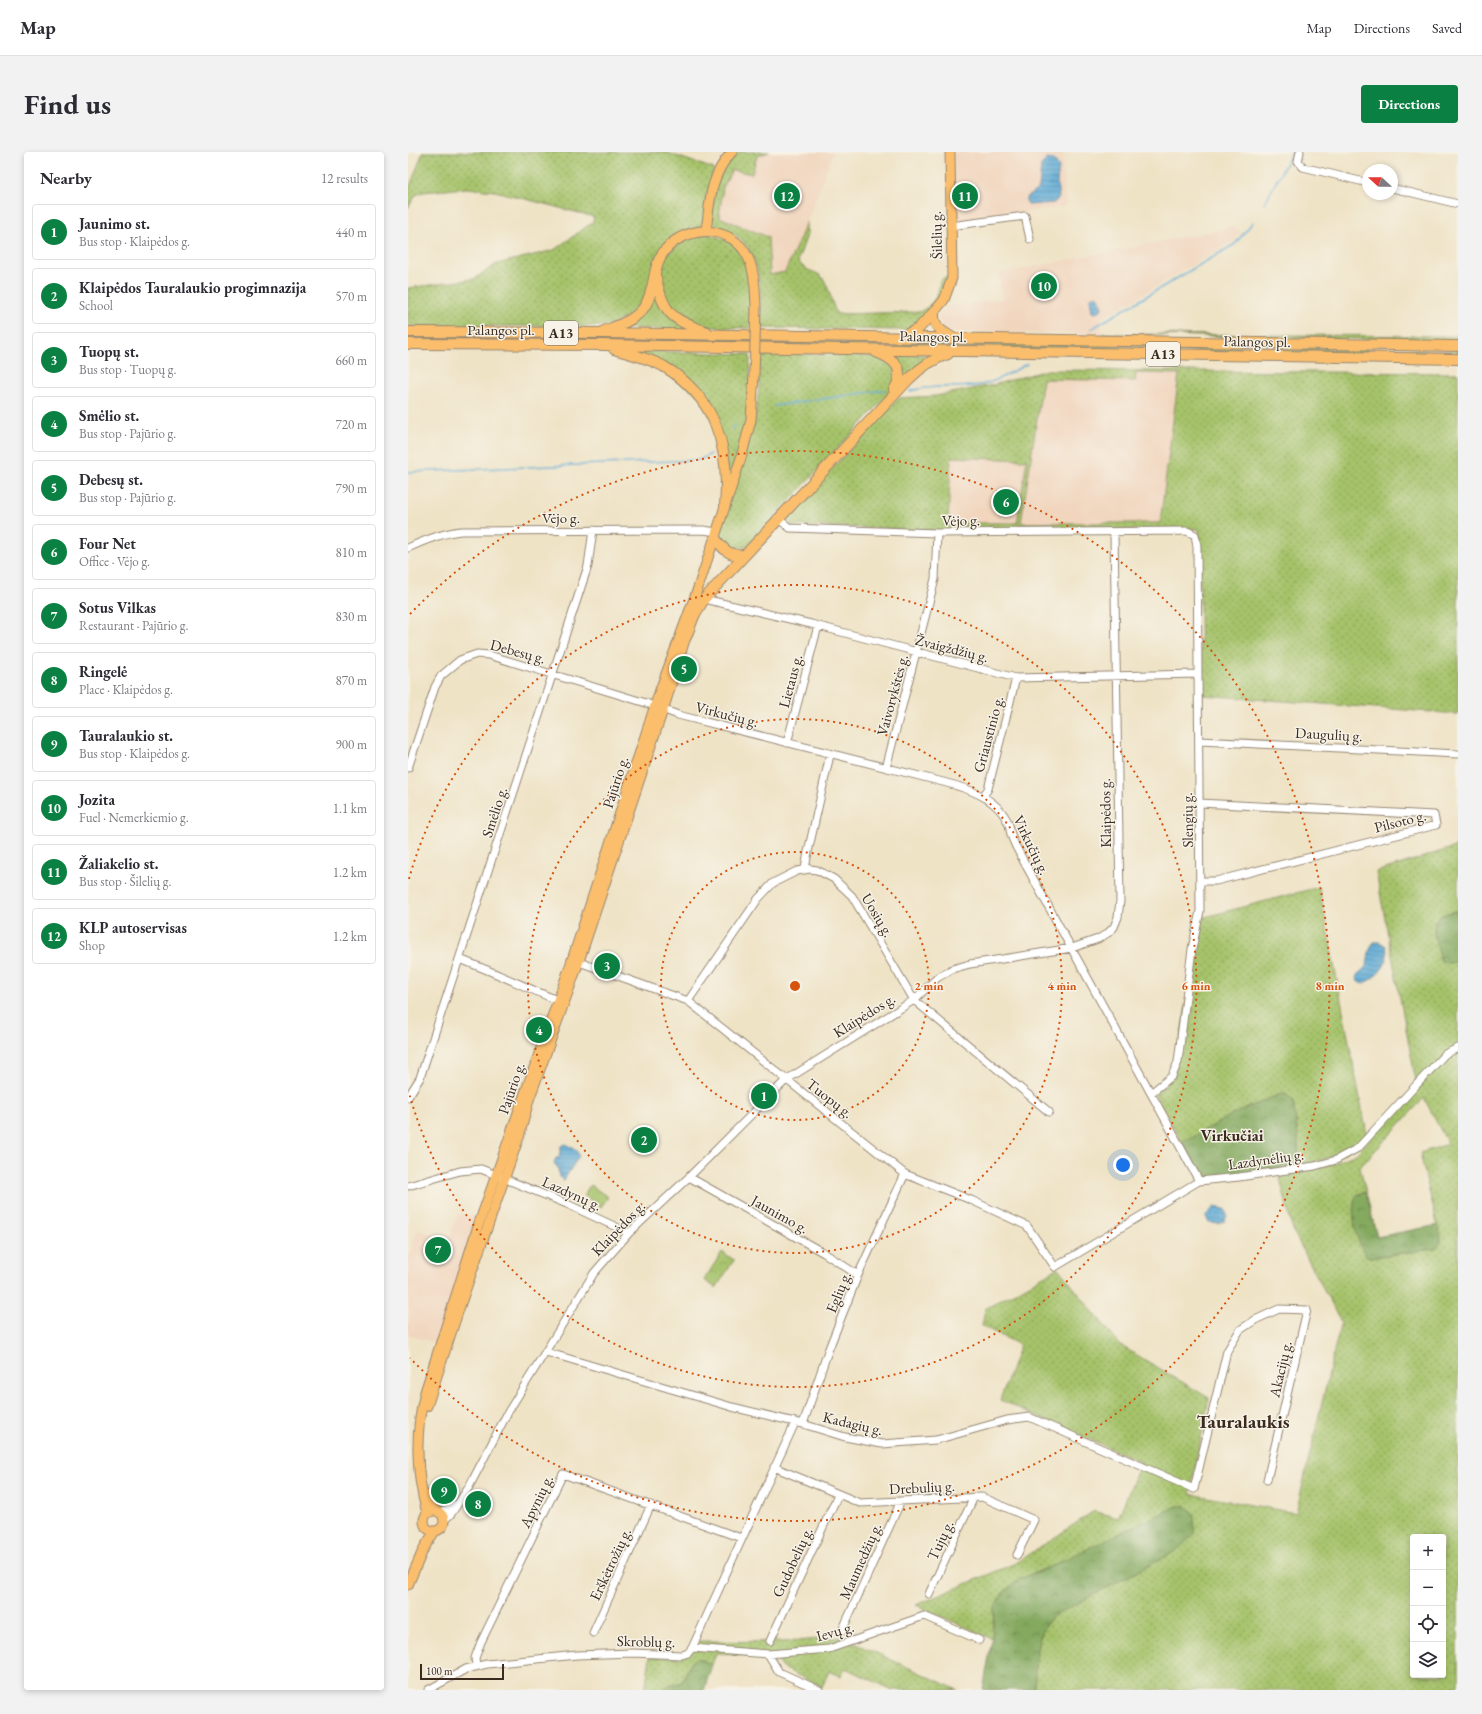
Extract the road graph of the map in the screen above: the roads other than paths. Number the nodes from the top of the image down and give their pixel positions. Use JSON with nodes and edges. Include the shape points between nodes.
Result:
{"nodes":[{"id":1,"x":732,"y":152,"type":"edge"},
{"id":2,"x":950,"y":152,"type":"edge"},
{"id":3,"x":1300,"y":152,"type":"edge"},
{"id":4,"x":1362,"y":182,"type":"edge"},
{"id":5,"x":1398,"y":189,"type":"edge"},
{"id":6,"x":1458,"y":204,"type":"edge"},
{"id":7,"x":950,"y":226,"type":"junction"},
{"id":8,"x":706,"y":231,"type":"junction"},
{"id":9,"x":1030,"y":239,"type":"dead end"},
{"id":10,"x":655,"y":276,"type":"junction"},
{"id":11,"x":934,"y":312,"type":"junction"},
{"id":12,"x":408,"y":332,"type":"edge"},
{"id":13,"x":601,"y":333,"type":"junction"},
{"id":14,"x":714,"y":334,"type":"junction"},
{"id":15,"x":898,"y":337,"type":"junction"},
{"id":16,"x":955,"y":339,"type":"junction"},
{"id":17,"x":408,"y":344,"type":"edge"},
{"id":18,"x":602,"y":345,"type":"junction"},
{"id":19,"x":1458,"y":346,"type":"edge"},
{"id":20,"x":868,"y":350,"type":"junction"},
{"id":21,"x":957,"y":351,"type":"junction"},
{"id":22,"x":1458,"y":359,"type":"edge"},
{"id":23,"x":889,"y":399,"type":"junction"},
{"id":24,"x":725,"y":505,"type":"junction"},
{"id":25,"x":777,"y":518,"type":"junction"},
{"id":26,"x":593,"y":530,"type":"junction"},
{"id":27,"x":1114,"y":532,"type":"junction"},
{"id":28,"x":937,"y":533,"type":"junction"},
{"id":29,"x":716,"y":535,"type":"junction"},
{"id":30,"x":1195,"y":535,"type":"joint"},
{"id":31,"x":408,"y":548,"type":"edge"},
{"id":32,"x":743,"y":555,"type":"junction"},
{"id":33,"x":698,"y":588,"type":"junction"},
{"id":34,"x":704,"y":599,"type":"junction"},
{"id":35,"x":818,"y":626,"type":"junction"},
{"id":36,"x":686,"y":637,"type":"junction"},
{"id":37,"x":916,"y":652,"type":"junction"},
{"id":38,"x":552,"y":674,"type":"junction"},
{"id":39,"x":1198,"y":674,"type":"junction"},
{"id":40,"x":1117,"y":677,"type":"junction"},
{"id":41,"x":1016,"y":678,"type":"junction"},
{"id":42,"x":659,"y":708,"type":"junction"},
{"id":43,"x":1200,"y":741,"type":"junction"},
{"id":44,"x":787,"y":743,"type":"junction"},
{"id":45,"x":1458,"y":754,"type":"edge"},
{"id":46,"x":830,"y":755,"type":"junction"},
{"id":47,"x":408,"y":768,"type":"edge"},
{"id":48,"x":886,"y":768,"type":"junction"},
{"id":49,"x":983,"y":796,"type":"junction"},
{"id":50,"x":1199,"y":803,"type":"junction"},
{"id":51,"x":805,"y":869,"type":"junction"},
{"id":52,"x":1201,"y":881,"type":"junction"},
{"id":53,"x":1072,"y":948,"type":"junction"},
{"id":54,"x":459,"y":959,"type":"junction"},
{"id":55,"x":579,"y":962,"type":"junction"},
{"id":56,"x":557,"y":1000,"type":"junction"},
{"id":57,"x":914,"y":1000,"type":"junction"},
{"id":58,"x":688,"y":1001,"type":"junction"},
{"id":59,"x":1458,"y":1048,"type":"edge"},
{"id":60,"x":786,"y":1080,"type":"junction"},
{"id":61,"x":1151,"y":1093,"type":"junction"},
{"id":62,"x":408,"y":1097,"type":"edge"},
{"id":63,"x":1049,"y":1112,"type":"dead end"},
{"id":64,"x":905,"y":1174,"type":"junction"},
{"id":65,"x":500,"y":1176,"type":"junction"},
{"id":66,"x":689,"y":1177,"type":"junction"},
{"id":67,"x":1199,"y":1181,"type":"junction"},
{"id":68,"x":408,"y":1186,"type":"edge"},
{"id":69,"x":629,"y":1233,"type":"junction"},
{"id":70,"x":1055,"y":1267,"type":"joint"},
{"id":71,"x":858,"y":1275,"type":"junction"},
{"id":72,"x":546,"y":1352,"type":"junction"},
{"id":73,"x":799,"y":1423,"type":"junction"},
{"id":74,"x":774,"y":1467,"type":"junction"},
{"id":75,"x":1267,"y":1480,"type":"dead end"},
{"id":76,"x":1194,"y":1489,"type":"joint"},
{"id":77,"x":838,"y":1495,"type":"junction"},
{"id":78,"x":974,"y":1497,"type":"junction"},
{"id":79,"x":901,"y":1501,"type":"junction"},
{"id":80,"x":651,"y":1505,"type":"junction"},
{"id":81,"x":437,"y":1514,"type":"junction"},
{"id":82,"x":426,"y":1527,"type":"junction"},
{"id":83,"x":435,"y":1531,"type":"junction"},
{"id":84,"x":741,"y":1538,"type":"junction"},
{"id":85,"x":424,"y":1548,"type":"junction"},
{"id":86,"x":1017,"y":1555,"type":"dead end"},
{"id":87,"x":408,"y":1584,"type":"edge"},
{"id":88,"x":929,"y":1594,"type":"dead end"},
{"id":89,"x":842,"y":1630,"type":"dead end"},
{"id":90,"x":593,"y":1633,"type":"dead end"},
{"id":91,"x":979,"y":1640,"type":"dead end"},
{"id":92,"x":770,"y":1641,"type":"dead end"},
{"id":93,"x":692,"y":1648,"type":"junction"},
{"id":94,"x":768,"y":1654,"type":"junction"},
{"id":95,"x":476,"y":1665,"type":"junction"},
{"id":96,"x":428,"y":1690,"type":"edge"},
{"id":97,"x":819,"y":1690,"type":"edge"}],
"edges":[{"from":1,"to":8,"type":"main road","via":[[714,178]]},
{"from":2,"to":7,"type":"main road","name":"Šilelių g."},
{"from":3,"to":4,"type":"street","via":[[1298,161],[1302,167]]},
{"from":5,"to":6,"type":"street"},
{"from":7,"to":9,"type":"street","via":[[1026,216]]},
{"from":7,"to":11,"type":"main road","name":"Šilelių g.","via":[[952,278],[944,300]]},
{"from":8,"to":10,"type":"highway","via":[[687,234],[670,244],[659,260]]},
{"from":8,"to":24,"type":"main road","name":"Pajūrio g.","bridge":true,"via":[[729,238],[741,247],[754,272],[756,308],[751,420]]},
{"from":10,"to":13,"type":"highway","via":[[651,295],[641,311],[631,320]]},
{"from":10,"to":14,"type":"highway","via":[[661,301],[673,316],[688,325]]},
{"from":11,"to":15,"type":"highway","via":[[918,329]]},
{"from":11,"to":16,"type":"highway","via":[[934,323],[938,329]]},
{"from":12,"to":13,"type":"highway","name":"Palangos pl.","number":"A13"},
{"from":13,"to":14,"type":"highway","name":"Palangos pl.","number":"A13"},
{"from":14,"to":15,"type":"highway","name":"Palangos pl.","number":"A13"},
{"from":15,"to":16,"type":"highway","name":"Palangos pl.","number":"A13"},
{"from":16,"to":19,"type":"highway","name":"Palangos pl.","number":"A13"},
{"from":17,"to":18,"type":"highway","name":"Palangos pl.","number":"A13"},
{"from":18,"to":20,"type":"highway","name":"Palangos pl.","number":"A13"},
{"from":18,"to":24,"type":"highway","via":[[662,366],[678,376],[702,400],[722,441],[726,462]]},
{"from":20,"to":21,"type":"highway","name":"Palangos pl.","number":"A13"},
{"from":20,"to":23,"type":"highway","via":[[889,357],[898,368],[898,384]]},
{"from":21,"to":22,"type":"highway","name":"Palangos pl.","number":"A13"},
{"from":21,"to":23,"type":"highway","via":[[936,358],[919,369]]},
{"from":23,"to":25,"type":"highway"},
{"from":24,"to":29,"type":"main road","name":"Pajūrio g."},
{"from":25,"to":28,"type":"street","name":"Vėjo g.","via":[[790,528]]},
{"from":25,"to":32,"type":"highway"},
{"from":26,"to":29,"type":"street","name":"Vėjo g.","via":[[710,530]]},
{"from":26,"to":31,"type":"street","name":"Vėjo g.","via":[[461,531],[432,538]]},
{"from":26,"to":38,"type":"street","name":"Smėlio g.","via":[[588,566]]},
{"from":27,"to":28,"type":"street","name":"Vėjo g."},
{"from":27,"to":30,"type":"street","name":"Vėjo g.","via":[[1187,531]]},
{"from":27,"to":40,"type":"street","name":"Klaipėdos g."},
{"from":28,"to":37,"type":"street","name":"Vaivorykštės g.","via":[[935,579]]},
{"from":29,"to":32,"type":"highway","via":[[730,553],[736,556]]},
{"from":29,"to":33,"type":"main road","name":"Pajūrio g."},
{"from":30,"to":39,"type":"street","name":"Slengių g."},
{"from":32,"to":34,"type":"highway"},
{"from":33,"to":36,"type":"main road","name":"Pajūrio g."},
{"from":33,"to":42,"type":"main road","name":"Pajūrio g."},
{"from":34,"to":35,"type":"street","name":"Žvaigždžių g."},
{"from":34,"to":36,"type":"highway"},
{"from":35,"to":37,"type":"street","name":"Žvaigždžių g."},
{"from":35,"to":44,"type":"street","name":"Lietaus g."},
{"from":36,"to":42,"type":"main road","name":"Pajūrio g."},
{"from":37,"to":41,"type":"street","name":"Žvaigždžių g."},
{"from":37,"to":48,"type":"street","name":"Vaivorykštės g."},
{"from":38,"to":42,"type":"street","name":"Debesų g."},
{"from":38,"to":47,"type":"street","name":"Debesų g.","via":[[489,655],[478,654],[460,660],[441,676],[435,687]]},
{"from":38,"to":54,"type":"street","name":"Smėlio g."},
{"from":39,"to":40,"type":"street","name":"Žvaigždžių g."},
{"from":39,"to":43,"type":"street","name":"Slengių g."},
{"from":40,"to":41,"type":"street","name":"Žvaigždžių g."},
{"from":40,"to":53,"type":"street","name":"Klaipėdos g.","via":[[1120,901],[1118,917],[1108,933]]},
{"from":41,"to":49,"type":"street","name":"Griaustinio g.","via":[[988,789]]},
{"from":42,"to":44,"type":"street","name":"Virkučių g."},
{"from":42,"to":55,"type":"main road","name":"Pajūrio g."},
{"from":42,"to":56,"type":"main road","name":"Pajūrio g."},
{"from":43,"to":45,"type":"street","name":"Daugulių g."},
{"from":43,"to":50,"type":"street","name":"Slengių g."},
{"from":44,"to":46,"type":"street","name":"Virkučių g."},
{"from":46,"to":48,"type":"street","name":"Virkučių g."},
{"from":46,"to":51,"type":"street"},
{"from":48,"to":49,"type":"street","name":"Virkučių g.","via":[[964,787]]},
{"from":49,"to":53,"type":"street","name":"Virkučių g.","via":[[1009,824],[1011,835],[1023,860]]},
{"from":50,"to":52,"type":"street","name":"Slengių g."},
{"from":50,"to":52,"type":"street","name":"Pilsoto g.","via":[[1434,815],[1436,825],[1216,881]]},
{"from":51,"to":57,"type":"street","name":"Uosių g.","via":[[829,875],[847,889]]},
{"from":51,"to":58,"type":"street","via":[[777,880],[764,892]]},
{"from":52,"to":61,"type":"street","name":"Slengių g.","via":[[1200,911],[1192,950],[1178,1062],[1172,1076]]},
{"from":53,"to":57,"type":"street","name":"Klaipėdos g.","via":[[952,969],[937,978]]},
{"from":53,"to":61,"type":"street","name":"Virkučių g."},
{"from":54,"to":56,"type":"street"},
{"from":54,"to":62,"type":"street","name":"Smėlio g.","via":[[420,1078]]},
{"from":55,"to":58,"type":"street","name":"Tuopų g."},
{"from":55,"to":65,"type":"main road","name":"Pajūrio g.","via":[[529,1100],[519,1137]]},
{"from":56,"to":65,"type":"main road","name":"Pajūrio g."},
{"from":57,"to":60,"type":"street","name":"Klaipėdos g."},
{"from":57,"to":63,"type":"street","name":"Uosių g."},
{"from":58,"to":60,"type":"street","name":"Tuopų g."},
{"from":59,"to":67,"type":"street","name":"Lazdynėlių g.","via":[[1445,1054],[1358,1148],[1349,1154],[1315,1166]]},
{"from":60,"to":64,"type":"street","name":"Tuopų g."},
{"from":60,"to":66,"type":"street","name":"Klaipėdos g."},
{"from":61,"to":67,"type":"street","name":"Virkučių g."},
{"from":64,"to":70,"type":"street","name":"Tuopų g.","via":[[1027,1226]]},
{"from":64,"to":71,"type":"street","name":"Eglių g."},
{"from":65,"to":68,"type":"street","name":"Lazdynų g.","via":[[474,1168]]},
{"from":65,"to":69,"type":"street","name":"Lazdynų g."},
{"from":65,"to":81,"type":"main road","name":"Pajūrio g.","via":[[427,1406],[422,1443],[424,1488]]},
{"from":66,"to":69,"type":"street","name":"Klaipėdos g."},
{"from":66,"to":71,"type":"street","name":"Jaunimo g."},
{"from":67,"to":70,"type":"street","name":"Lazdynėlių g."},
{"from":69,"to":72,"type":"street","name":"Klaipėdos g.","via":[[594,1273]]},
{"from":71,"to":73,"type":"street","name":"Eglių g."},
{"from":72,"to":73,"type":"street","name":"Kadagių g.","via":[[732,1407]]},
{"from":72,"to":81,"type":"street","name":"Klaipėdos g.","via":[[508,1412],[480,1467],[451,1514]]},
{"from":73,"to":74,"type":"street","name":"Skroblų g."},
{"from":73,"to":76,"type":"street","name":"Kadagių g.","via":[[845,1438],[882,1444],[936,1440],[1007,1420],[1029,1417]]},
{"from":74,"to":77,"type":"street","name":"Drebulių g."},
{"from":74,"to":84,"type":"street","name":"Skroblų g."},
{"from":75,"to":76,"type":"street","name":"Akacijų g.","via":[[1307,1310],[1279,1309],[1240,1330],[1227,1351]]},
{"from":77,"to":79,"type":"street","name":"Drebulių g.","via":[[860,1503]]},
{"from":77,"to":92,"type":"street","name":"Gudobelių g."},
{"from":78,"to":79,"type":"street","name":"Drebulių g."},
{"from":78,"to":86,"type":"street","name":"Drebulių g.","via":[[982,1497],[1034,1520]]},
{"from":78,"to":88,"type":"street","name":"Tujų g."},
{"from":79,"to":89,"type":"street","name":"Maumedžių g."},
{"from":80,"to":84,"type":"street","name":"Apynių g."},
{"from":80,"to":90,"type":"street","name":"Erškėtrožių g."},
{"from":80,"to":95,"type":"street","name":"Apynių g.","via":[[563,1474],[481,1642],[475,1658]]},
{"from":81,"to":82,"type":"main road","via":[[424,1522]]},
{"from":81,"to":83,"type":"main road","via":[[442,1526]]},
{"from":82,"to":83,"type":"main road"},
{"from":82,"to":85,"type":"main road"},
{"from":83,"to":85,"type":"main road"},
{"from":84,"to":93,"type":"street","name":"Skroblų g."},
{"from":85,"to":87,"type":"main road"},
{"from":91,"to":94,"type":"street","name":"Ievų g.","via":[[924,1616],[829,1649]]},
{"from":93,"to":94,"type":"street","name":"Ievų g."},
{"from":93,"to":95,"type":"street","name":"Skroblų g.","via":[[682,1655],[565,1655]]},
{"from":94,"to":97,"type":"street","via":[[779,1672]]},
{"from":95,"to":96,"type":"street","name":"Skroblų g."}]}
